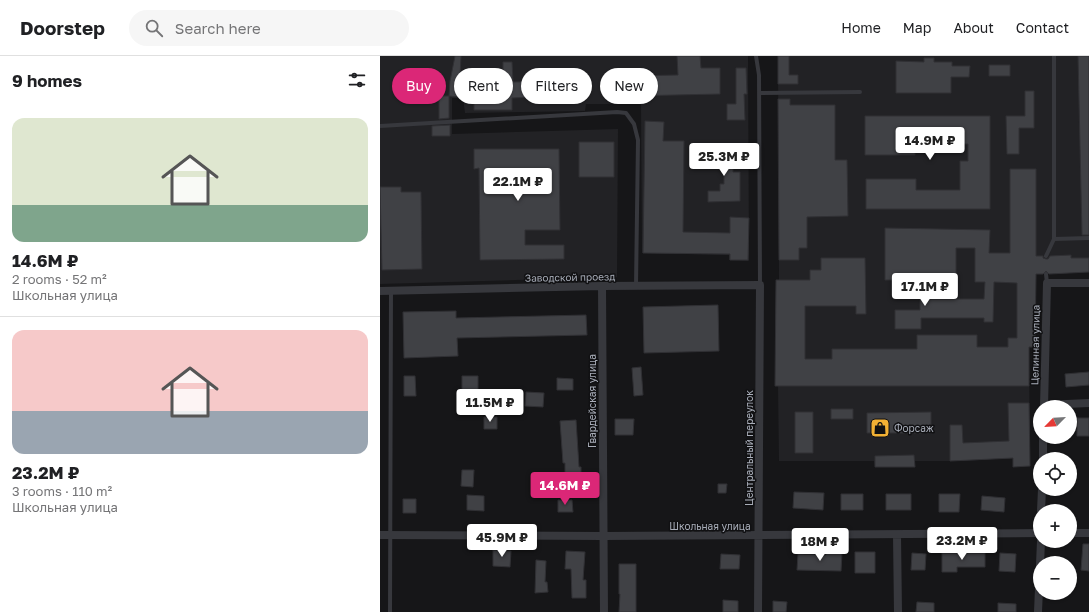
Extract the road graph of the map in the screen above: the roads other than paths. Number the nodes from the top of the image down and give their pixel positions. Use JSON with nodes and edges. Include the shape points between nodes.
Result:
{"nodes":[{"id":1,"x":756,"y":56,"type":"edge"},
{"id":2,"x":1054,"y":56,"type":"edge"},
{"id":3,"x":860,"y":92,"type":"dead end"},
{"id":4,"x":759,"y":93,"type":"junction"},
{"id":5,"x":380,"y":126,"type":"edge"},
{"id":6,"x":1089,"y":238,"type":"edge"},
{"id":7,"x":1054,"y":239,"type":"junction"},
{"id":8,"x":1046,"y":256,"type":"dead end"},
{"id":9,"x":1046,"y":274,"type":"dead end"},
{"id":10,"x":1047,"y":283,"type":"junction"},
{"id":11,"x":1089,"y":283,"type":"edge"},
{"id":12,"x":760,"y":285,"type":"junction"},
{"id":13,"x":602,"y":286,"type":"junction"},
{"id":14,"x":636,"y":286,"type":"junction"},
{"id":15,"x":380,"y":291,"type":"edge"},
{"id":16,"x":391,"y":291,"type":"junction"},
{"id":17,"x":1044,"y":400,"type":"edge"},
{"id":18,"x":1089,"y":402,"type":"edge"},
{"id":19,"x":1077,"y":403,"type":"edge"},
{"id":20,"x":1077,"y":533,"type":"edge"},
{"id":21,"x":1089,"y":533,"type":"edge"},
{"id":22,"x":1033,"y":534,"type":"edge"},
{"id":23,"x":380,"y":535,"type":"edge"},
{"id":24,"x":391,"y":535,"type":"junction"},
{"id":25,"x":898,"y":535,"type":"junction"},
{"id":26,"x":603,"y":536,"type":"junction"},
{"id":27,"x":758,"y":536,"type":"junction"},
{"id":28,"x":1041,"y":548,"type":"edge"},
{"id":29,"x":390,"y":612,"type":"edge"},
{"id":30,"x":604,"y":612,"type":"edge"},
{"id":31,"x":758,"y":612,"type":"edge"},
{"id":32,"x":898,"y":612,"type":"edge"},
{"id":33,"x":1038,"y":612,"type":"edge"}],
"edges":[{"from":1,"to":4,"type":"lane"},
{"from":2,"to":7,"type":"lane"},
{"from":3,"to":4,"type":"lane"},
{"from":4,"to":12,"type":"lane"},
{"from":5,"to":14,"type":"lane","via":[[626,113],[634,124],[638,140]]},
{"from":6,"to":7,"type":"lane"},
{"from":7,"to":8,"type":"lane"},
{"from":9,"to":10,"type":"lane"},
{"from":10,"to":11,"type":"street"},
{"from":10,"to":17,"type":"street","name":"Целинная улица"},
{"from":12,"to":14,"type":"street","name":"Заводской проезд"},
{"from":12,"to":27,"type":"street","name":"Центральный переулок"},
{"from":13,"to":14,"type":"street","name":"Заводской проезд"},
{"from":13,"to":16,"type":"street","name":"Заводской проезд"},
{"from":13,"to":26,"type":"street","name":"Гвардейская улица"},
{"from":15,"to":16,"type":"street","name":"Заводской проезд"},
{"from":16,"to":24,"type":"lane"},
{"from":18,"to":19,"type":"street"},
{"from":20,"to":21,"type":"street"},
{"from":22,"to":25,"type":"street","name":"Школьная улица"},
{"from":23,"to":24,"type":"street","name":"Школьная улица"},
{"from":24,"to":26,"type":"street","name":"Школьная улица"},
{"from":24,"to":29,"type":"lane"},
{"from":25,"to":27,"type":"street","name":"Школьная улица"},
{"from":25,"to":32,"type":"street"},
{"from":26,"to":27,"type":"street","name":"Школьная улица"},
{"from":26,"to":30,"type":"street","name":"Гвардейская улица"},
{"from":27,"to":31,"type":"street","name":"Центральный переулок"},
{"from":28,"to":33,"type":"street"}]}
